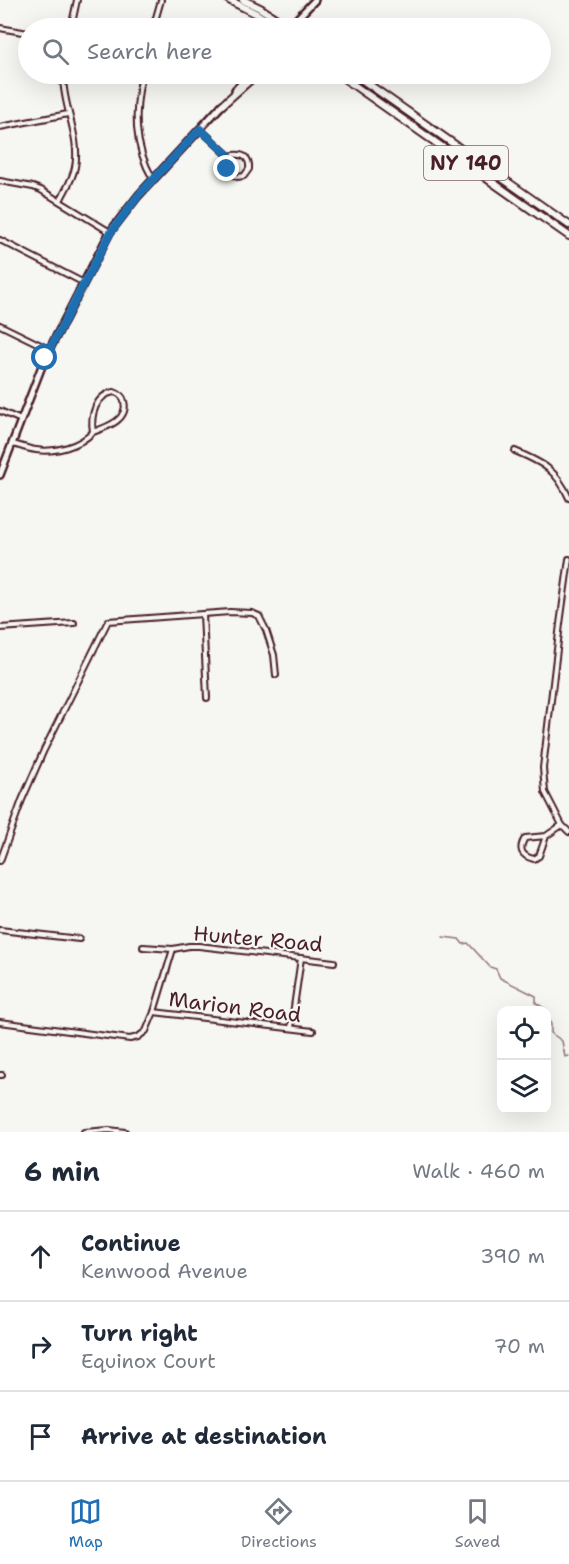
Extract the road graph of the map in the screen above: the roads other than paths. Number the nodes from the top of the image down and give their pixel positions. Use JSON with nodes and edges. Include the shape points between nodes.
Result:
{"nodes":[{"id":1,"x":77,"y":0,"type":"edge"},
{"id":2,"x":161,"y":0,"type":"edge"},
{"id":3,"x":229,"y":0,"type":"edge"},
{"id":4,"x":243,"y":0,"type":"edge"},
{"id":5,"x":315,"y":0,"type":"edge"},
{"id":6,"x":73,"y":18,"type":"edge"},
{"id":7,"x":156,"y":18,"type":"edge"},
{"id":8,"x":263,"y":18,"type":"edge"},
{"id":9,"x":274,"y":18,"type":"edge"},
{"id":10,"x":298,"y":18,"type":"edge"},
{"id":11,"x":0,"y":27,"type":"edge"},
{"id":12,"x":18,"y":31,"type":"edge"},
{"id":13,"x":63,"y":84,"type":"edge"},
{"id":14,"x":140,"y":84,"type":"edge"},
{"id":15,"x":240,"y":84,"type":"edge"},
{"id":16,"x":246,"y":84,"type":"edge"},
{"id":17,"x":354,"y":84,"type":"edge"},
{"id":18,"x":369,"y":84,"type":"edge"},
{"id":19,"x":221,"y":106,"type":"junction"},
{"id":20,"x":68,"y":114,"type":"junction"},
{"id":21,"x":0,"y":128,"type":"edge"},
{"id":22,"x":200,"y":129,"type":"junction"},
{"id":23,"x":229,"y":156,"type":"junction"},
{"id":24,"x":153,"y":179,"type":"junction"},
{"id":25,"x":0,"y":181,"type":"edge"},
{"id":26,"x":60,"y":201,"type":"junction"},
{"id":27,"x":569,"y":225,"type":"edge"},
{"id":28,"x":111,"y":232,"type":"junction"},
{"id":29,"x":569,"y":236,"type":"edge"},
{"id":30,"x":0,"y":240,"type":"edge"},
{"id":31,"x":84,"y":283,"type":"junction"},
{"id":32,"x":0,"y":325,"type":"edge"},
{"id":33,"x":50,"y":350,"type":"junction"},
{"id":34,"x":0,"y":411,"type":"edge"},
{"id":35,"x":22,"y":420,"type":"junction"},
{"id":36,"x":93,"y":432,"type":"junction"},
{"id":37,"x":13,"y":444,"type":"junction"},
{"id":38,"x":515,"y":451,"type":"dead end"},
{"id":39,"x":0,"y":475,"type":"edge"},
{"id":40,"x":569,"y":498,"type":"edge"},
{"id":41,"x":569,"y":558,"type":"edge"},
{"id":42,"x":567,"y":590,"type":"edge"},
{"id":43,"x":203,"y":614,"type":"junction"},
{"id":44,"x":74,"y":623,"type":"dead end"},
{"id":45,"x":0,"y":628,"type":"edge"},
{"id":46,"x":276,"y":675,"type":"dead end"},
{"id":47,"x":207,"y":698,"type":"dead end"},
{"id":48,"x":562,"y":825,"type":"junction"},
{"id":49,"x":569,"y":832,"type":"edge"},
{"id":50,"x":546,"y":836,"type":"junction"},
{"id":51,"x":0,"y":861,"type":"edge"},
{"id":52,"x":0,"y":930,"type":"edge"},
{"id":53,"x":79,"y":939,"type":"dead end"},
{"id":54,"x":143,"y":947,"type":"dead end"},
{"id":55,"x":173,"y":949,"type":"junction"},
{"id":56,"x":301,"y":958,"type":"junction"},
{"id":57,"x":334,"y":962,"type":"dead end"},
{"id":58,"x":154,"y":1012,"type":"junction"},
{"id":59,"x":0,"y":1022,"type":"edge"},
{"id":60,"x":291,"y":1029,"type":"junction"},
{"id":61,"x":313,"y":1031,"type":"dead end"},
{"id":62,"x":84,"y":1132,"type":"edge"},
{"id":63,"x":125,"y":1132,"type":"edge"}],
"edges":[{"from":1,"to":6,"type":"street"},
{"from":2,"to":7,"type":"street"},
{"from":3,"to":8,"type":"main road"},
{"from":4,"to":9,"type":"main road"},
{"from":5,"to":10,"type":"main road"},
{"from":11,"to":12,"type":"street"},
{"from":13,"to":20,"type":"street"},
{"from":14,"to":24,"type":"street","via":[[139,144]]},
{"from":15,"to":19,"type":"main road"},
{"from":16,"to":19,"type":"main road"},
{"from":17,"to":29,"type":"main road","number":"NY 140"},
{"from":18,"to":27,"type":"main road","number":"NY 140"},
{"from":19,"to":22,"type":"main road"},
{"from":20,"to":21,"type":"street"},
{"from":20,"to":26,"type":"street","via":[[77,153],[75,169]]},
{"from":22,"to":23,"type":"street"},
{"from":22,"to":24,"type":"main road"},
{"from":23,"to":23,"type":"street","via":[[227,169],[231,174],[245,175],[247,158]]},
{"from":24,"to":28,"type":"main road"},
{"from":25,"to":26,"type":"street","via":[[33,187]]},
{"from":26,"to":28,"type":"street"},
{"from":28,"to":31,"type":"main road"},
{"from":30,"to":31,"type":"street"},
{"from":31,"to":33,"type":"main road"},
{"from":32,"to":33,"type":"street"},
{"from":33,"to":35,"type":"main road"},
{"from":34,"to":35,"type":"street"},
{"from":35,"to":37,"type":"main road"},
{"from":36,"to":36,"type":"street","via":[[122,417],[125,403],[120,394],[107,393],[101,397],[92,420]]},
{"from":36,"to":37,"type":"street","via":[[78,444],[47,450]]},
{"from":37,"to":39,"type":"main road"},
{"from":38,"to":40,"type":"street","via":[[549,468]]},
{"from":41,"to":42,"type":"street"},
{"from":42,"to":48,"type":"street","via":[[543,768],[545,792]]},
{"from":43,"to":46,"type":"street","via":[[244,612],[259,616],[271,644]]},
{"from":43,"to":47,"type":"street"},
{"from":43,"to":51,"type":"street","via":[[108,621],[44,750]]},
{"from":44,"to":45,"type":"street"},
{"from":48,"to":49,"type":"street"},
{"from":48,"to":50,"type":"street"},
{"from":50,"to":50,"type":"street","via":[[539,856],[534,859],[523,855],[525,838]]},
{"from":52,"to":53,"type":"street"},
{"from":54,"to":55,"type":"street","name":"Hunter Road"},
{"from":55,"to":56,"type":"street","name":"Hunter Road","via":[[199,946]]},
{"from":55,"to":58,"type":"street"},
{"from":56,"to":57,"type":"street","name":"Hunter Road"},
{"from":56,"to":60,"type":"street"},
{"from":58,"to":59,"type":"street","via":[[142,1035],[130,1039]]},
{"from":58,"to":60,"type":"street","name":"Marion Road"},
{"from":60,"to":61,"type":"street","name":"Marion Road"},
{"from":62,"to":63,"type":"street"}]}
